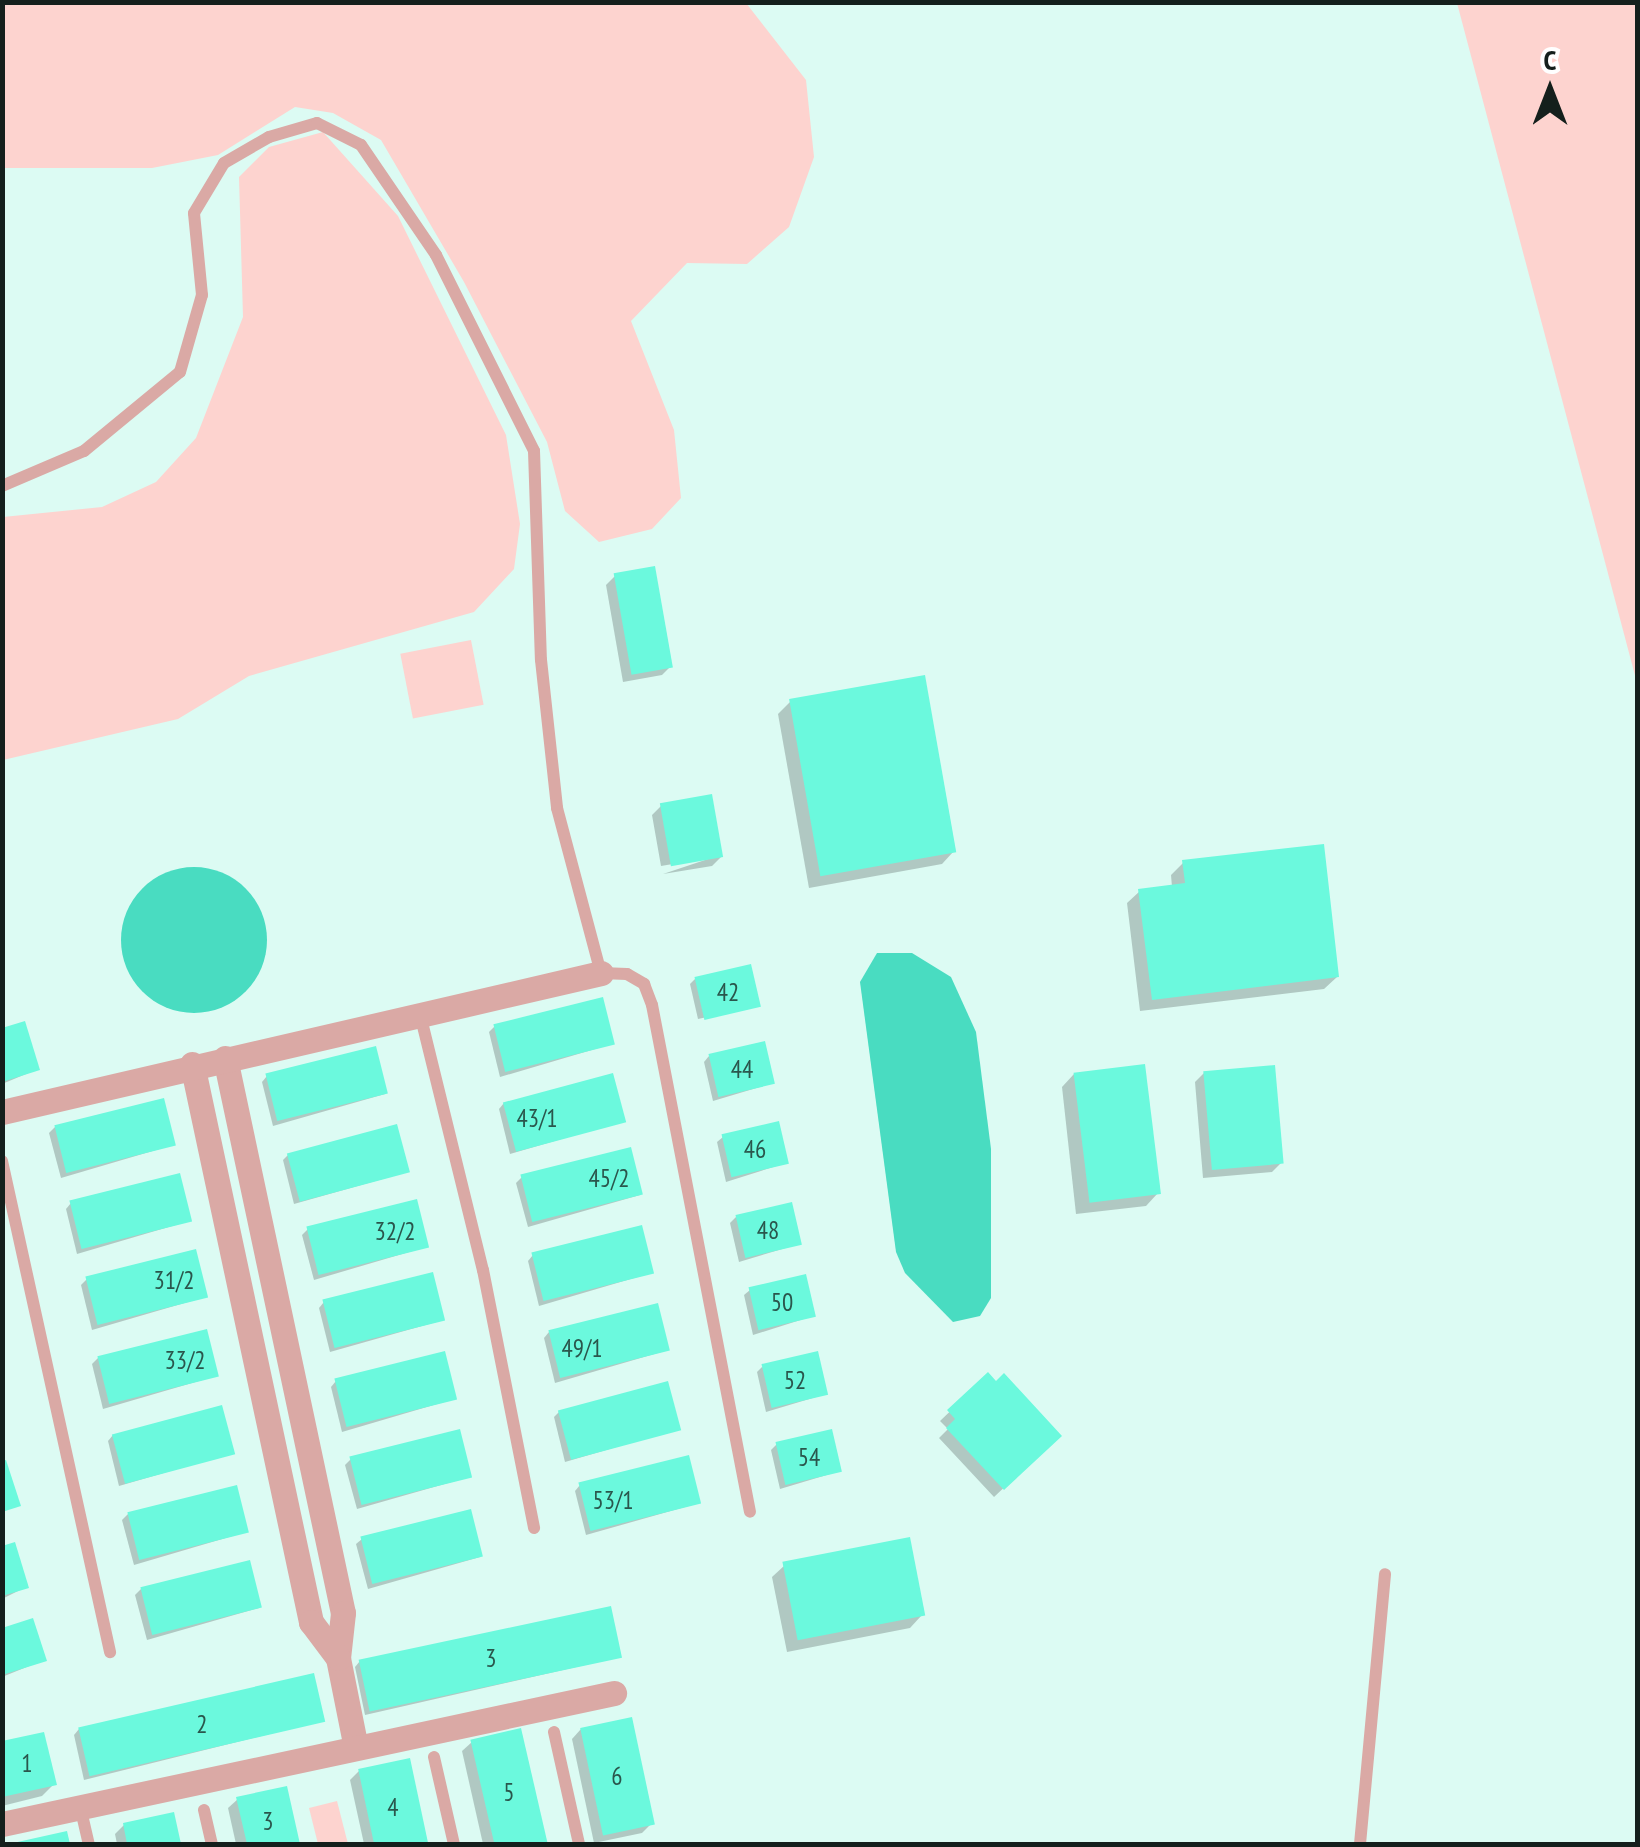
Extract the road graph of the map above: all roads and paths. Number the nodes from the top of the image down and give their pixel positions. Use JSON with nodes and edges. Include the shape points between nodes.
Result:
{"nodes":[{"id":1,"x":2,"y":486,"type":"edge"},
{"id":2,"x":600,"y":973,"type":"junction"},
{"id":3,"x":420,"y":1014,"type":"junction"},
{"id":4,"x":225,"y":1058,"type":"junction"},
{"id":5,"x":192,"y":1064,"type":"junction"},
{"id":6,"x":2,"y":1112,"type":"edge"},
{"id":7,"x":2,"y":1161,"type":"edge"},
{"id":8,"x":266,"y":1250,"type":"junction"},
{"id":9,"x":234,"y":1258,"type":"junction"},
{"id":10,"x":313,"y":1468,"type":"junction"},
{"id":11,"x":282,"y":1477,"type":"junction"},
{"id":12,"x":750,"y":1512,"type":"dead end"},
{"id":13,"x":534,"y":1528,"type":"dead end"},
{"id":14,"x":1385,"y":1574,"type":"dead end"},
{"id":15,"x":110,"y":1652,"type":"dead end"},
{"id":16,"x":338,"y":1658,"type":"junction"},
{"id":17,"x":614,"y":1692,"type":"dead end"},
{"id":18,"x":554,"y":1732,"type":"dead end"},
{"id":19,"x":355,"y":1743,"type":"junction"},
{"id":20,"x":434,"y":1757,"type":"dead end"},
{"id":21,"x":80,"y":1806,"type":"junction"},
{"id":22,"x":204,"y":1810,"type":"dead end"},
{"id":23,"x":2,"y":1824,"type":"edge"},
{"id":24,"x":89,"y":1844,"type":"edge"},
{"id":25,"x":212,"y":1844,"type":"edge"},
{"id":26,"x":454,"y":1844,"type":"edge"},
{"id":27,"x":579,"y":1844,"type":"edge"},
{"id":28,"x":1360,"y":1844,"type":"edge"}],
"edges":[{"from":1,"to":2,"type":"lane","via":[[84,450],[180,372],[202,294],[194,213],[224,163],[269,137],[317,123],[361,144],[436,255],[534,452],[540,660],[557,808]]},
{"from":2,"to":3,"type":"street"},
{"from":2,"to":12,"type":"lane","via":[[627,974],[644,984],[652,1005]]},
{"from":3,"to":4,"type":"street"},
{"from":3,"to":13,"type":"lane","via":[[483,1270]]},
{"from":4,"to":5,"type":"street"},
{"from":4,"to":8,"type":"street"},
{"from":5,"to":6,"type":"street"},
{"from":5,"to":9,"type":"street"},
{"from":7,"to":15,"type":"lane"},
{"from":8,"to":9,"type":"street"},
{"from":8,"to":10,"type":"street"},
{"from":9,"to":11,"type":"street"},
{"from":10,"to":11,"type":"street"},
{"from":10,"to":16,"type":"street","via":[[343,1613]]},
{"from":11,"to":16,"type":"street","via":[[311,1622]]},
{"from":14,"to":28,"type":"lane"},
{"from":16,"to":19,"type":"street"},
{"from":17,"to":19,"type":"street"},
{"from":18,"to":27,"type":"lane"},
{"from":19,"to":21,"type":"street"},
{"from":20,"to":26,"type":"lane"},
{"from":21,"to":23,"type":"street"},
{"from":21,"to":24,"type":"lane"},
{"from":22,"to":25,"type":"lane"}]}
